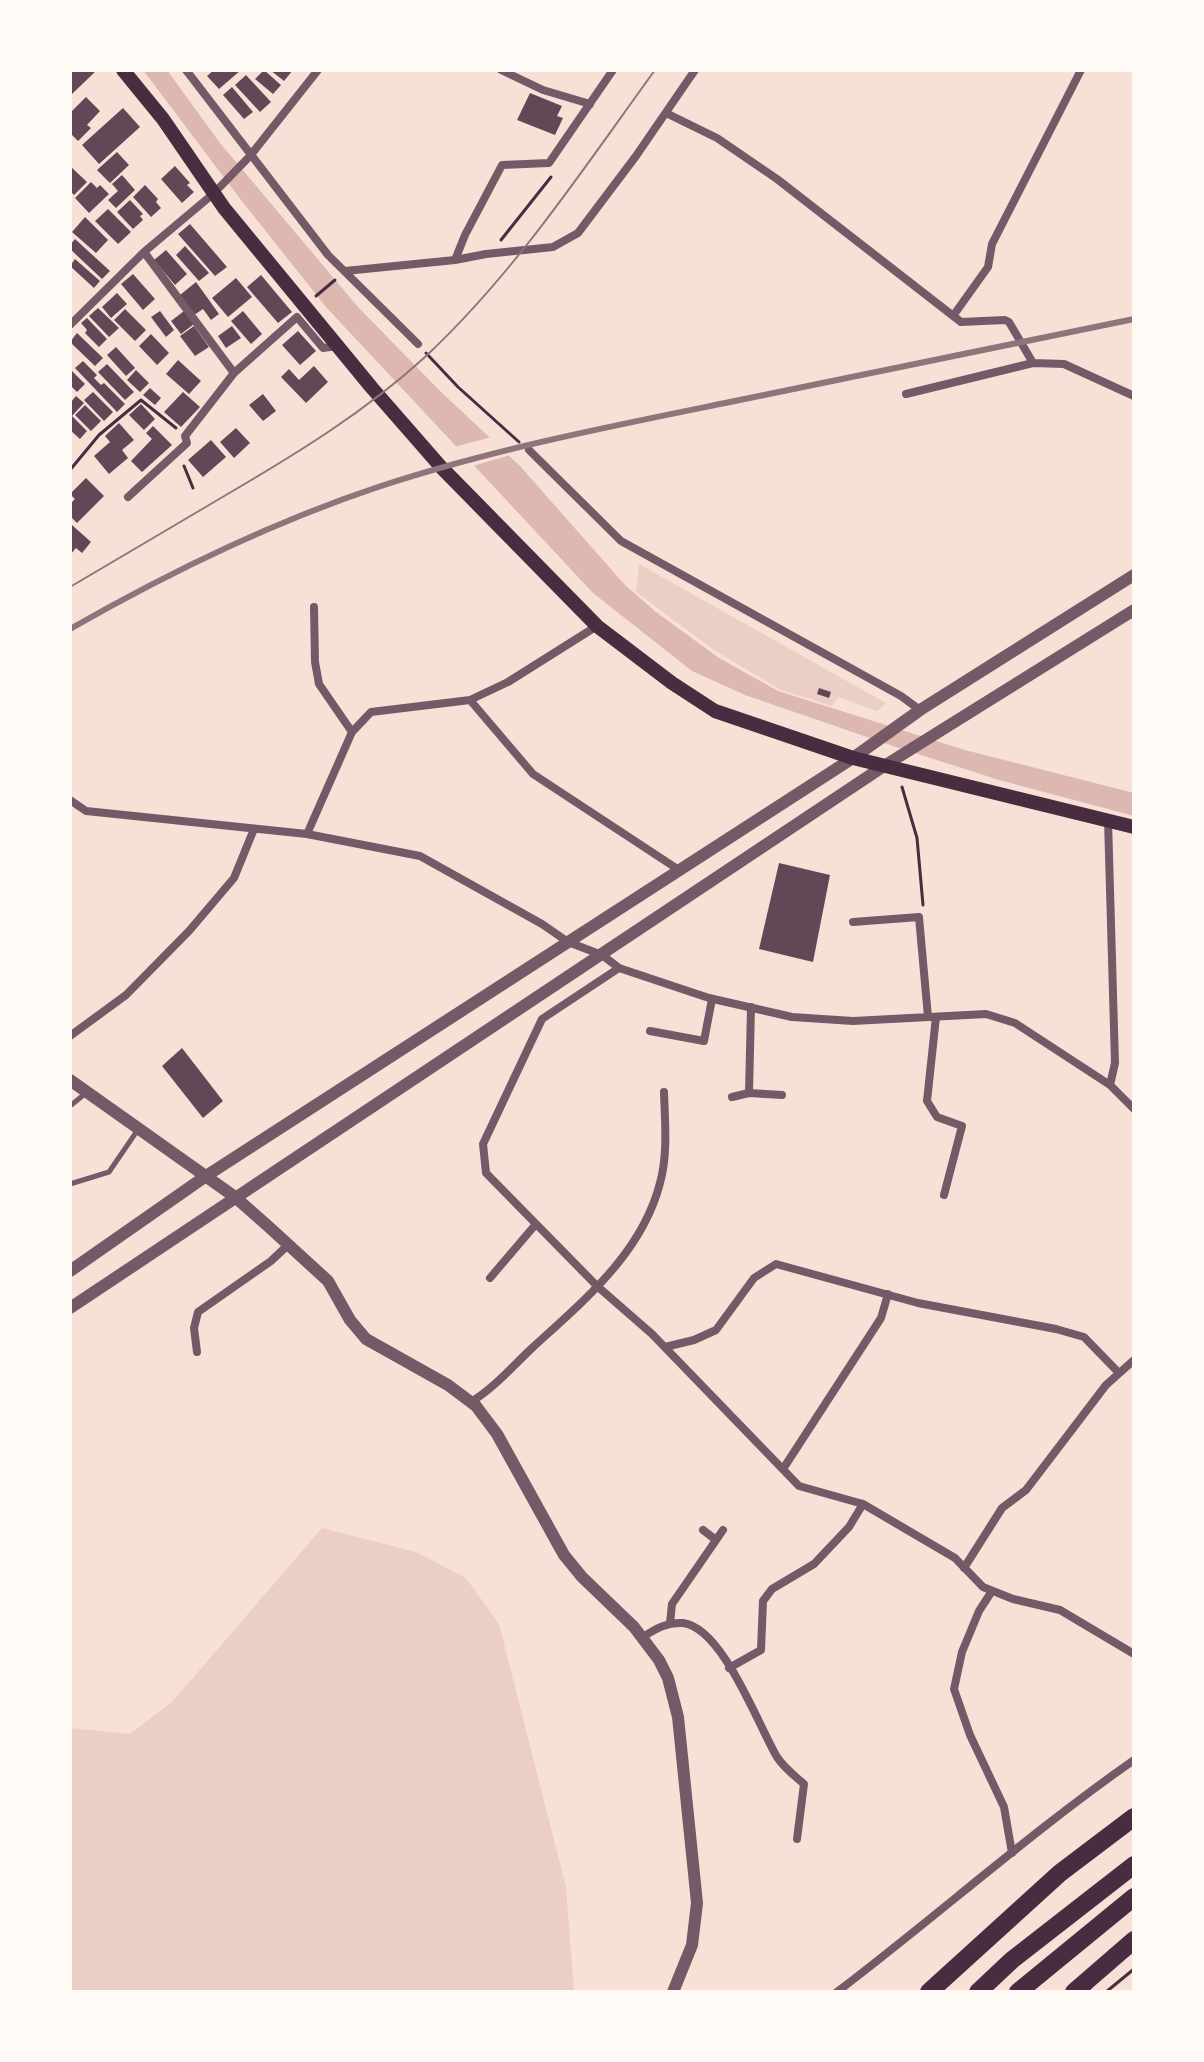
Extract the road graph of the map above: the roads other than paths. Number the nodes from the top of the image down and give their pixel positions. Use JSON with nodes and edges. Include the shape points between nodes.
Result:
{"nodes":[{"id":1,"x":123,"y":70,"type":"edge"},
{"id":2,"x":186,"y":70,"type":"edge"},
{"id":3,"x":318,"y":70,"type":"edge"},
{"id":4,"x":501,"y":70,"type":"edge"},
{"id":5,"x":613,"y":70,"type":"edge"},
{"id":6,"x":695,"y":70,"type":"edge"},
{"id":7,"x":1081,"y":70,"type":"edge"},
{"id":8,"x":590,"y":104,"type":"junction"},
{"id":9,"x":666,"y":113,"type":"junction"},
{"id":10,"x":248,"y":158,"type":"junction"},
{"id":11,"x":217,"y":190,"type":"junction"},
{"id":12,"x":144,"y":252,"type":"junction"},
{"id":13,"x":455,"y":260,"type":"junction"},
{"id":14,"x":343,"y":273,"type":"junction"},
{"id":15,"x":953,"y":316,"type":"junction"},
{"id":16,"x":70,"y":325,"type":"edge"},
{"id":17,"x":418,"y":344,"type":"dead end"},
{"id":18,"x":338,"y":346,"type":"junction"},
{"id":19,"x":1033,"y":363,"type":"junction"},
{"id":20,"x":234,"y":373,"type":"junction"},
{"id":21,"x":906,"y":394,"type":"dead end"},
{"id":22,"x":1134,"y":396,"type":"edge"},
{"id":23,"x":529,"y":450,"type":"road end"},
{"id":24,"x":128,"y":497,"type":"dead end"},
{"id":25,"x":1134,"y":575,"type":"edge"},
{"id":26,"x":314,"y":607,"type":"dead end"},
{"id":27,"x":1134,"y":610,"type":"edge"},
{"id":28,"x":597,"y":626,"type":"junction"},
{"id":29,"x":470,"y":700,"type":"junction"},
{"id":30,"x":918,"y":711,"type":"junction"},
{"id":31,"x":352,"y":732,"type":"junction"},
{"id":32,"x":853,"y":758,"type":"junction"},
{"id":33,"x":884,"y":766,"type":"junction"},
{"id":34,"x":70,"y":800,"type":"edge"},
{"id":35,"x":1108,"y":820,"type":"junction"},
{"id":36,"x":1134,"y":827,"type":"edge"},
{"id":37,"x":254,"y":829,"type":"junction"},
{"id":38,"x":307,"y":834,"type":"junction"},
{"id":39,"x":679,"y":870,"type":"junction"},
{"id":40,"x":853,"y":922,"type":"dead end"},
{"id":41,"x":568,"y":942,"type":"junction"},
{"id":42,"x":602,"y":955,"type":"junction"},
{"id":43,"x":619,"y":968,"type":"junction"},
{"id":44,"x":712,"y":999,"type":"junction"},
{"id":45,"x":751,"y":1007,"type":"junction"},
{"id":46,"x":932,"y":1017,"type":"junction"},
{"id":47,"x":650,"y":1031,"type":"dead end"},
{"id":48,"x":70,"y":1036,"type":"edge"},
{"id":49,"x":70,"y":1080,"type":"edge"},
{"id":50,"x":1110,"y":1085,"type":"junction"},
{"id":51,"x":87,"y":1092,"type":"junction"},
{"id":52,"x":664,"y":1092,"type":"dead end"},
{"id":53,"x":749,"y":1093,"type":"junction"},
{"id":54,"x":782,"y":1095,"type":"dead end"},
{"id":55,"x":732,"y":1097,"type":"dead end"},
{"id":56,"x":70,"y":1106,"type":"edge"},
{"id":57,"x":1134,"y":1109,"type":"edge"},
{"id":58,"x":138,"y":1129,"type":"junction"},
{"id":59,"x":206,"y":1176,"type":"junction"},
{"id":60,"x":70,"y":1184,"type":"edge"},
{"id":61,"x":944,"y":1195,"type":"dead end"},
{"id":62,"x":235,"y":1197,"type":"junction"},
{"id":63,"x":536,"y":1224,"type":"junction"},
{"id":64,"x":288,"y":1245,"type":"junction"},
{"id":65,"x":70,"y":1271,"type":"edge"},
{"id":66,"x":490,"y":1278,"type":"dead end"},
{"id":67,"x":597,"y":1286,"type":"junction"},
{"id":68,"x":888,"y":1294,"type":"junction"},
{"id":69,"x":70,"y":1308,"type":"edge"},
{"id":70,"x":665,"y":1347,"type":"junction"},
{"id":71,"x":197,"y":1352,"type":"dead end"},
{"id":72,"x":1134,"y":1360,"type":"edge"},
{"id":73,"x":1119,"y":1373,"type":"junction"},
{"id":74,"x":471,"y":1402,"type":"junction"},
{"id":75,"x":783,"y":1469,"type":"junction"},
{"id":76,"x":863,"y":1504,"type":"junction"},
{"id":77,"x":703,"y":1530,"type":"dead end"},
{"id":78,"x":723,"y":1530,"type":"dead end"},
{"id":79,"x":716,"y":1540,"type":"junction"},
{"id":80,"x":964,"y":1568,"type":"junction"},
{"id":81,"x":992,"y":1591,"type":"junction"},
{"id":82,"x":670,"y":1623,"type":"junction"},
{"id":83,"x":643,"y":1637,"type":"junction"},
{"id":84,"x":1134,"y":1654,"type":"edge"},
{"id":85,"x":729,"y":1668,"type":"junction"},
{"id":86,"x":1134,"y":1760,"type":"edge"},
{"id":87,"x":1134,"y":1817,"type":"edge"},
{"id":88,"x":797,"y":1839,"type":"dead end"},
{"id":89,"x":1012,"y":1853,"type":"junction"},
{"id":90,"x":1134,"y":1865,"type":"edge"},
{"id":91,"x":1134,"y":1897,"type":"edge"},
{"id":92,"x":1134,"y":1940,"type":"edge"},
{"id":93,"x":673,"y":1992,"type":"edge"},
{"id":94,"x":837,"y":1992,"type":"edge"},
{"id":95,"x":929,"y":1992,"type":"edge"},
{"id":96,"x":978,"y":1992,"type":"edge"},
{"id":97,"x":1018,"y":1992,"type":"edge"},
{"id":98,"x":1074,"y":1992,"type":"edge"}],
"edges":[{"from":1,"to":11,"type":"main road"},
{"from":2,"to":10,"type":"street"},
{"from":3,"to":10,"type":"street"},
{"from":4,"to":8,"type":"street"},
{"from":5,"to":8,"type":"street"},
{"from":6,"to":9,"type":"street"},
{"from":7,"to":15,"type":"street","via":[[992,244],[988,267]]},
{"from":8,"to":13,"type":"street","via":[[549,163],[502,165]]},
{"from":9,"to":13,"type":"street","via":[[588,222],[566,242]]},
{"from":9,"to":15,"type":"street","via":[[717,138],[777,179]]},
{"from":10,"to":11,"type":"street"},
{"from":10,"to":14,"type":"street"},
{"from":11,"to":12,"type":"street"},
{"from":11,"to":18,"type":"main road"},
{"from":12,"to":16,"type":"street"},
{"from":12,"to":20,"type":"street"},
{"from":13,"to":14,"type":"street"},
{"from":14,"to":17,"type":"street"},
{"from":15,"to":19,"type":"street","via":[[961,322],[1009,322]]},
{"from":18,"to":20,"type":"street","via":[[323,348],[297,317]]},
{"from":18,"to":28,"type":"main road","via":[[441,467]]},
{"from":19,"to":21,"type":"street"},
{"from":19,"to":22,"type":"street","via":[[1064,364]]},
{"from":20,"to":24,"type":"street","via":[[185,436],[187,443]]},
{"from":23,"to":30,"type":"street","via":[[621,541],[901,696]]},
{"from":25,"to":30,"type":"street"},
{"from":26,"to":31,"type":"street","via":[[319,684]]},
{"from":27,"to":33,"type":"street"},
{"from":28,"to":29,"type":"street"},
{"from":28,"to":32,"type":"main road","via":[[715,711]]},
{"from":29,"to":31,"type":"street","via":[[371,712]]},
{"from":29,"to":39,"type":"street","via":[[533,774]]},
{"from":30,"to":32,"type":"street"},
{"from":31,"to":38,"type":"street"},
{"from":32,"to":33,"type":"main road"},
{"from":32,"to":39,"type":"street"},
{"from":33,"to":35,"type":"main road"},
{"from":33,"to":42,"type":"street"},
{"from":34,"to":37,"type":"street","via":[[86,811]]},
{"from":35,"to":36,"type":"main road"},
{"from":35,"to":50,"type":"street","via":[[1115,1063]]},
{"from":37,"to":38,"type":"street"},
{"from":37,"to":48,"type":"street","via":[[241,866],[216,900],[126,995]]},
{"from":38,"to":41,"type":"street","via":[[420,856]]},
{"from":39,"to":41,"type":"street"},
{"from":40,"to":46,"type":"street","via":[[919,917]]},
{"from":41,"to":42,"type":"street"},
{"from":41,"to":59,"type":"street"},
{"from":42,"to":43,"type":"street"},
{"from":42,"to":62,"type":"street"},
{"from":43,"to":44,"type":"street"},
{"from":43,"to":63,"type":"street","via":[[542,1019],[483,1144],[486,1173]]},
{"from":44,"to":45,"type":"street"},
{"from":44,"to":47,"type":"street","via":[[704,1041]]},
{"from":45,"to":46,"type":"street","via":[[792,1017],[853,1021]]},
{"from":45,"to":53,"type":"street"},
{"from":46,"to":50,"type":"street","via":[[986,1014],[1015,1023]]},
{"from":46,"to":61,"type":"street","via":[[927,1101],[937,1117],[962,1126]]},
{"from":49,"to":51,"type":"street"},
{"from":50,"to":57,"type":"street"},
{"from":51,"to":56,"type":"lane"},
{"from":51,"to":58,"type":"street"},
{"from":52,"to":67,"type":"street","via":[[660,1184],[643,1227]]},
{"from":53,"to":54,"type":"street"},
{"from":53,"to":55,"type":"street"},
{"from":58,"to":59,"type":"street"},
{"from":58,"to":60,"type":"lane","via":[[109,1172]]},
{"from":59,"to":62,"type":"street"},
{"from":59,"to":65,"type":"street"},
{"from":62,"to":64,"type":"street"},
{"from":62,"to":69,"type":"street"},
{"from":63,"to":66,"type":"street"},
{"from":63,"to":67,"type":"street"},
{"from":64,"to":71,"type":"street","via":[[198,1312]]},
{"from":64,"to":74,"type":"street","via":[[328,1281],[366,1339]]},
{"from":67,"to":70,"type":"street"},
{"from":67,"to":74,"type":"street"},
{"from":68,"to":70,"type":"street","via":[[776,1264],[754,1278],[716,1330]]},
{"from":68,"to":73,"type":"street","via":[[1084,1337]]},
{"from":68,"to":75,"type":"street","via":[[881,1318]]},
{"from":70,"to":75,"type":"street"},
{"from":72,"to":73,"type":"street"},
{"from":73,"to":80,"type":"street","via":[[1026,1490],[1002,1508]]},
{"from":74,"to":83,"type":"street","via":[[497,1434],[564,1555]]},
{"from":75,"to":76,"type":"street","via":[[799,1486]]},
{"from":76,"to":80,"type":"street"},
{"from":76,"to":85,"type":"street","via":[[814,1564],[772,1589],[763,1601],[761,1650]]},
{"from":77,"to":79,"type":"street"},
{"from":78,"to":79,"type":"street"},
{"from":79,"to":82,"type":"street","via":[[672,1604]]},
{"from":80,"to":81,"type":"street"},
{"from":81,"to":84,"type":"street","via":[[1060,1610]]},
{"from":81,"to":89,"type":"street","via":[[962,1652],[954,1689],[1004,1807]]},
{"from":82,"to":83,"type":"street"},
{"from":82,"to":85,"type":"street","via":[[699,1629]]},
{"from":83,"to":93,"type":"street","via":[[674,1697],[696,1881],[694,1935]]},
{"from":85,"to":88,"type":"street","via":[[779,1761],[804,1784]]},
{"from":86,"to":89,"type":"street"},
{"from":87,"to":95,"type":"highway","via":[[1060,1873]]},
{"from":89,"to":94,"type":"street"},
{"from":90,"to":96,"type":"highway"},
{"from":91,"to":97,"type":"highway"},
{"from":92,"to":98,"type":"highway"}]}
